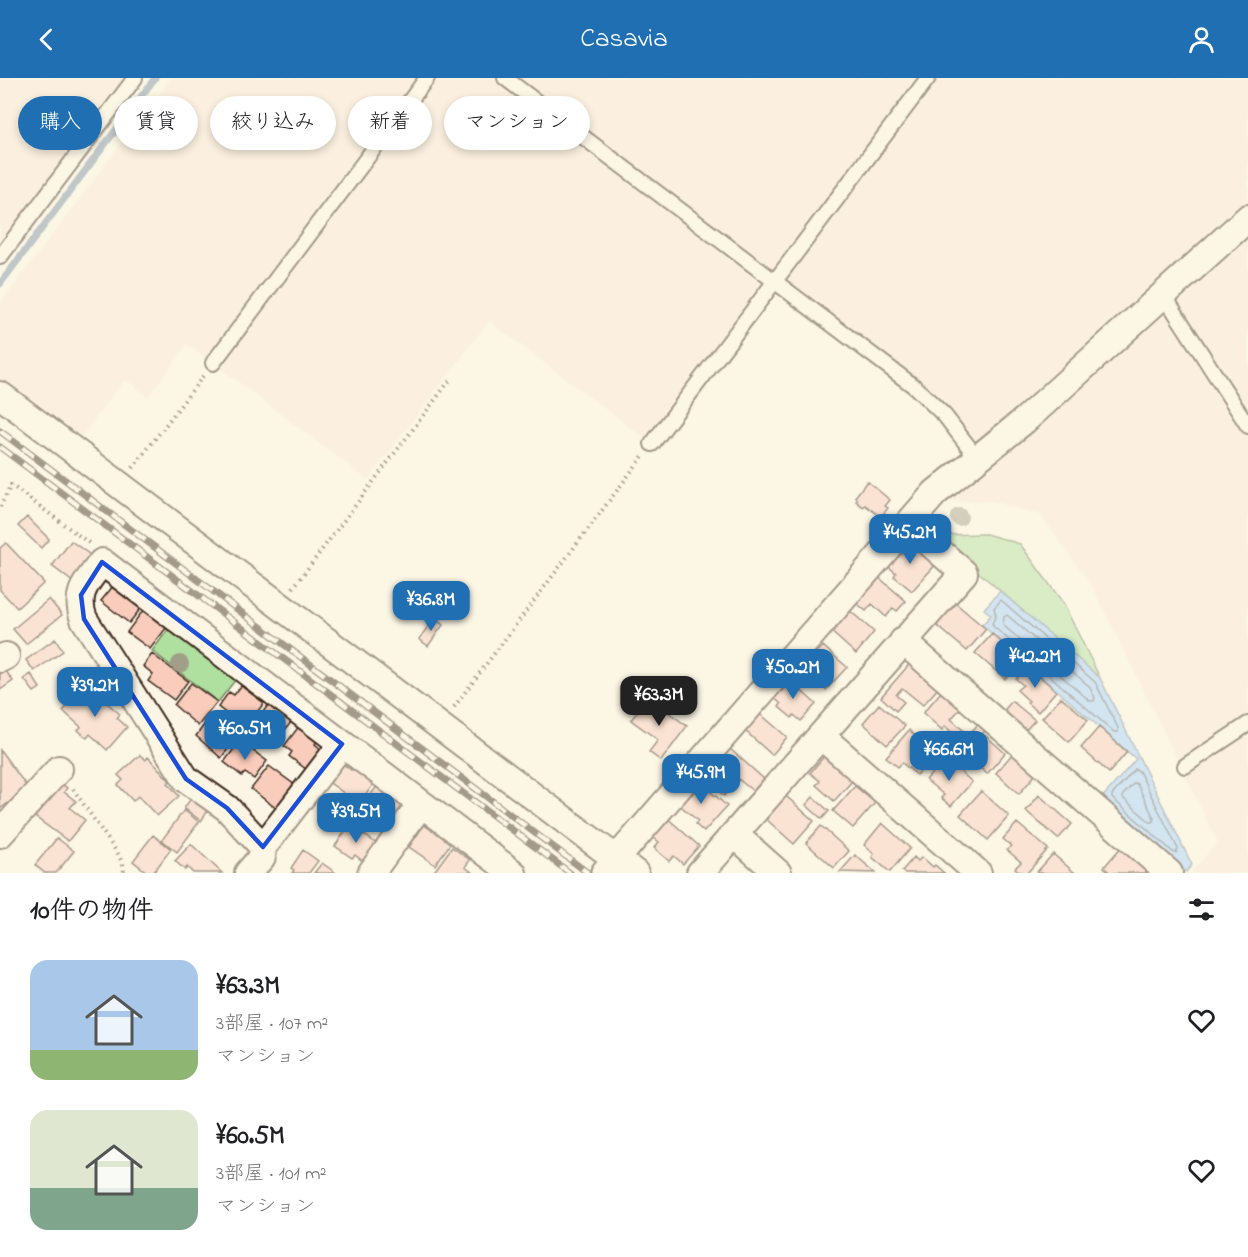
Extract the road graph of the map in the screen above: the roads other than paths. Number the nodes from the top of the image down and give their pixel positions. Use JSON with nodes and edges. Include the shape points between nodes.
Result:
{"nodes":[{"id":1,"x":135,"y":78,"type":"edge"},
{"id":2,"x":428,"y":78,"type":"edge"},
{"id":3,"x":505,"y":78,"type":"edge"},
{"id":4,"x":928,"y":78,"type":"edge"},
{"id":5,"x":1248,"y":218,"type":"edge"},
{"id":6,"x":0,"y":257,"type":"edge"},
{"id":7,"x":775,"y":281,"type":"junction"},
{"id":8,"x":1162,"y":296,"type":"junction"},
{"id":9,"x":213,"y":363,"type":"road end"},
{"id":10,"x":0,"y":395,"type":"edge"},
{"id":11,"x":1248,"y":426,"type":"edge"},
{"id":12,"x":652,"y":444,"type":"road end"},
{"id":13,"x":978,"y":459,"type":"junction"},
{"id":14,"x":908,"y":524,"type":"junction"},
{"id":15,"x":903,"y":641,"type":"junction"},
{"id":16,"x":1248,"y":724,"type":"edge"},
{"id":17,"x":821,"y":736,"type":"junction"},
{"id":18,"x":342,"y":744,"type":"junction"},
{"id":19,"x":1185,"y":766,"type":"dead end"},
{"id":20,"x":59,"y":769,"type":"road end"},
{"id":21,"x":421,"y":804,"type":"junction"},
{"id":22,"x":0,"y":834,"type":"edge"},
{"id":23,"x":734,"y":834,"type":"junction"},
{"id":24,"x":263,"y":847,"type":"junction"},
{"id":25,"x":618,"y":868,"type":"edge"},
{"id":26,"x":248,"y":873,"type":"edge"},
{"id":27,"x":371,"y":873,"type":"edge"},
{"id":28,"x":513,"y":873,"type":"edge"},
{"id":29,"x":700,"y":873,"type":"edge"},
{"id":30,"x":778,"y":873,"type":"edge"},
{"id":31,"x":978,"y":873,"type":"edge"},
{"id":32,"x":1169,"y":873,"type":"edge"}],
"edges":[{"from":1,"to":6,"type":"lane"},
{"from":2,"to":9,"type":"lane"},
{"from":3,"to":7,"type":"lane"},
{"from":4,"to":7,"type":"lane"},
{"from":5,"to":8,"type":"street"},
{"from":7,"to":12,"type":"lane"},
{"from":7,"to":13,"type":"lane","via":[[915,387],[945,416]]},
{"from":8,"to":11,"type":"lane"},
{"from":8,"to":13,"type":"street"},
{"from":10,"to":25,"type":"street","via":[[440,726]]},
{"from":13,"to":14,"type":"street","via":[[935,493]]},
{"from":14,"to":15,"type":"street","via":[[963,573]]},
{"from":14,"to":25,"type":"street"},
{"from":15,"to":17,"type":"street"},
{"from":15,"to":32,"type":"street"},
{"from":16,"to":19,"type":"lane"},
{"from":17,"to":23,"type":"street"},
{"from":17,"to":31,"type":"street"},
{"from":18,"to":21,"type":"street"},
{"from":18,"to":24,"type":"street"},
{"from":18,"to":24,"type":"street","via":[[102,562],[81,595],[84,619],[186,779],[227,808]]},
{"from":20,"to":22,"type":"street"},
{"from":21,"to":27,"type":"street"},
{"from":21,"to":28,"type":"street"},
{"from":23,"to":29,"type":"street"},
{"from":23,"to":30,"type":"street"},
{"from":24,"to":26,"type":"street","via":[[262,857]]}]}
